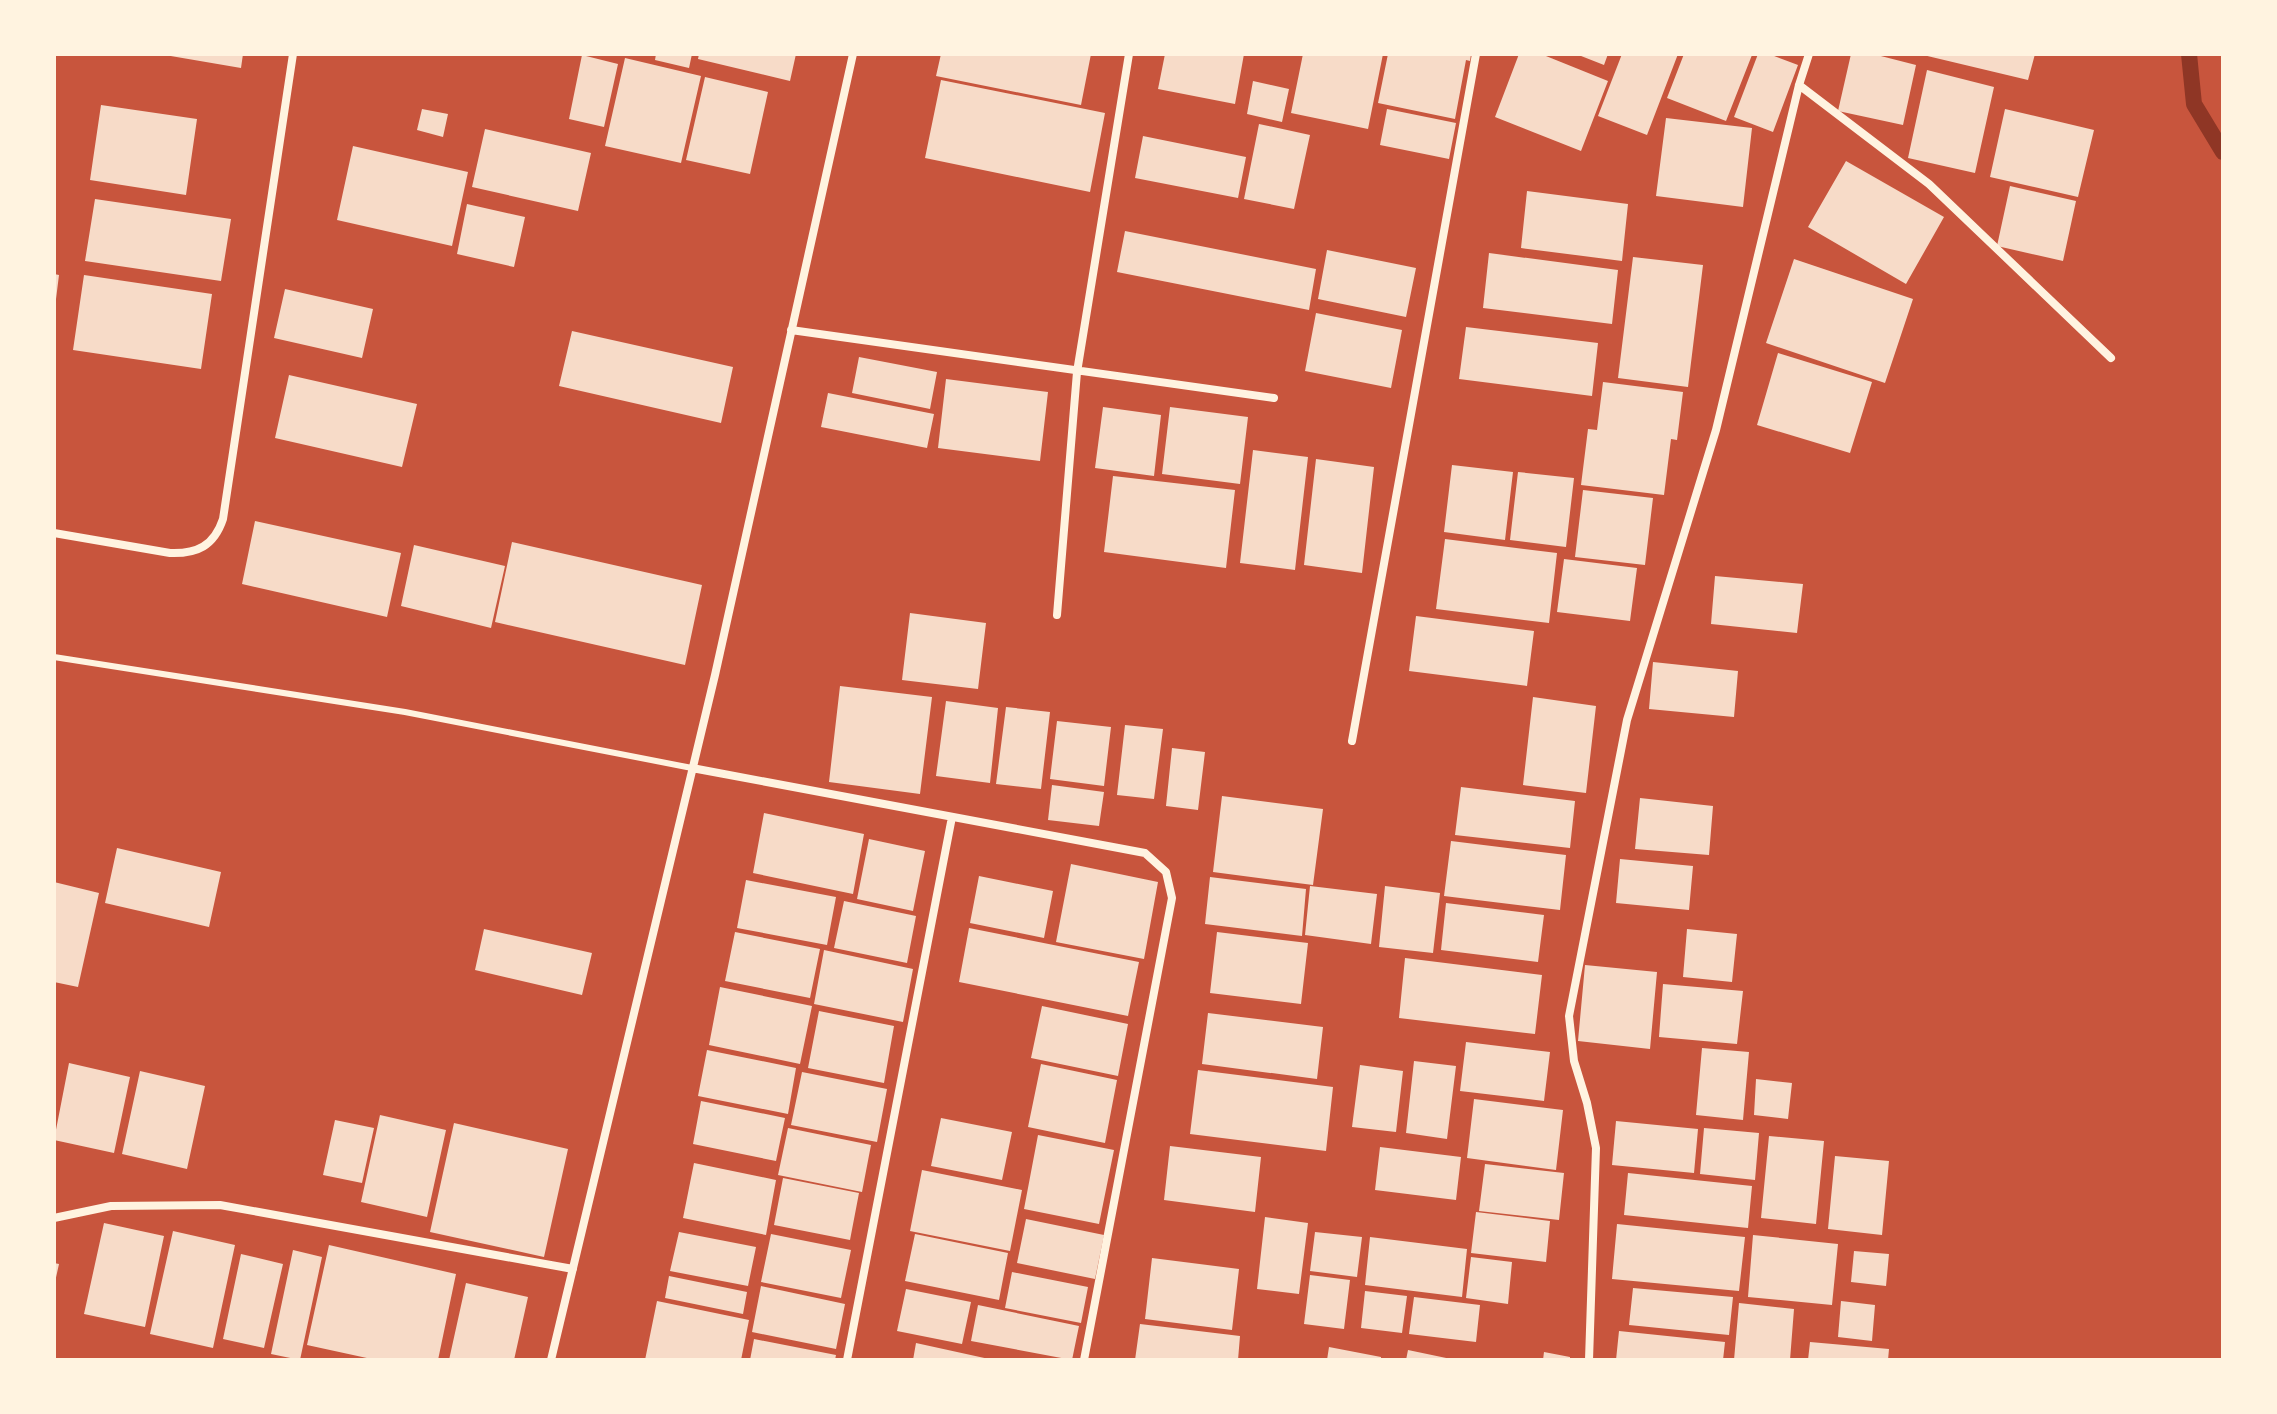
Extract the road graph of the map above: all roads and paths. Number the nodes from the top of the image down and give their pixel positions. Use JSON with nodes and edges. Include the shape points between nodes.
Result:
{"nodes":[{"id":1,"x":293,"y":54,"type":"edge"},
{"id":2,"x":853,"y":54,"type":"edge"},
{"id":3,"x":1129,"y":54,"type":"edge"},
{"id":4,"x":1476,"y":54,"type":"edge"},
{"id":5,"x":1809,"y":54,"type":"edge"},
{"id":6,"x":1799,"y":85,"type":"junction"},
{"id":7,"x":791,"y":330,"type":"junction"},
{"id":8,"x":2111,"y":358,"type":"dead end"},
{"id":9,"x":1077,"y":372,"type":"junction"},
{"id":10,"x":1274,"y":398,"type":"dead end"},
{"id":11,"x":54,"y":533,"type":"edge"},
{"id":12,"x":1057,"y":615,"type":"dead end"},
{"id":13,"x":54,"y":657,"type":"edge"},
{"id":14,"x":1352,"y":741,"type":"dead end"},
{"id":15,"x":692,"y":768,"type":"junction"},
{"id":16,"x":952,"y":817,"type":"junction"},
{"id":17,"x":54,"y":1218,"type":"edge"},
{"id":18,"x":573,"y":1269,"type":"junction"},
{"id":19,"x":551,"y":1360,"type":"edge"},
{"id":20,"x":847,"y":1360,"type":"edge"},
{"id":21,"x":1084,"y":1360,"type":"edge"},
{"id":22,"x":1589,"y":1360,"type":"edge"}],
"edges":[{"from":1,"to":11,"type":"street","via":[[218,533],[208,546],[170,553]]},
{"from":2,"to":7,"type":"street"},
{"from":3,"to":9,"type":"street"},
{"from":4,"to":14,"type":"street"},
{"from":5,"to":6,"type":"street"},
{"from":6,"to":8,"type":"street","via":[[1929,184]]},
{"from":6,"to":22,"type":"street","via":[[1716,430],[1627,720],[1569,1016],[1574,1061],[1596,1148]]},
{"from":7,"to":9,"type":"street"},
{"from":7,"to":15,"type":"street"},
{"from":9,"to":10,"type":"street"},
{"from":9,"to":12,"type":"street"},
{"from":13,"to":15,"type":"lane","via":[[405,712]]},
{"from":15,"to":16,"type":"street"},
{"from":15,"to":18,"type":"street"},
{"from":16,"to":20,"type":"street"},
{"from":16,"to":21,"type":"street","via":[[1145,853],[1166,872],[1172,898]]},
{"from":17,"to":18,"type":"street","via":[[111,1206],[220,1205]]},
{"from":18,"to":19,"type":"street"}]}
